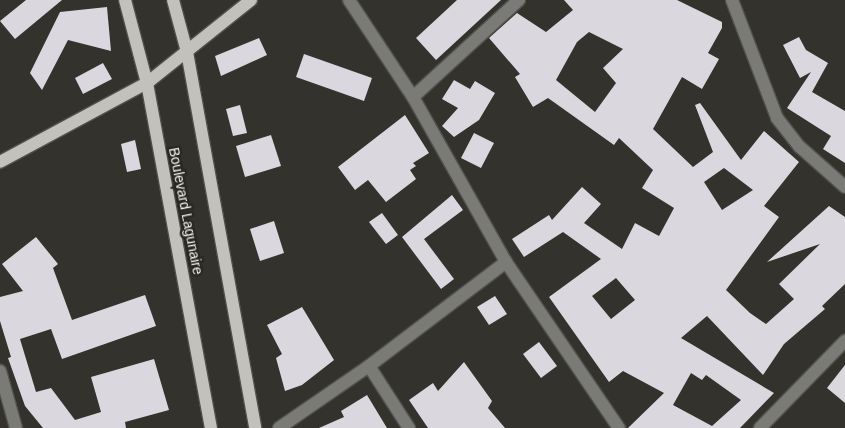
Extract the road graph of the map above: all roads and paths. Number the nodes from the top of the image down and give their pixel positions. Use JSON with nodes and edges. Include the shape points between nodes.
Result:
{"nodes":[{"id":1,"x":125,"y":0,"type":"edge"},
{"id":2,"x":173,"y":0,"type":"edge"},
{"id":3,"x":251,"y":0,"type":"edge"},
{"id":4,"x":349,"y":0,"type":"edge"},
{"id":5,"x":519,"y":0,"type":"edge"},
{"id":6,"x":732,"y":0,"type":"edge"},
{"id":7,"x":187,"y":52,"type":"junction"},
{"id":8,"x":147,"y":83,"type":"junction"},
{"id":9,"x":413,"y":97,"type":"junction"},
{"id":10,"x":0,"y":162,"type":"edge"},
{"id":11,"x":845,"y":187,"type":"edge"},
{"id":12,"x":506,"y":262,"type":"junction"},
{"id":13,"x":845,"y":341,"type":"edge"},
{"id":14,"x":368,"y":366,"type":"junction"},
{"id":15,"x":0,"y":372,"type":"edge"},
{"id":16,"x":4,"y":405,"type":"edge"},
{"id":17,"x":16,"y":428,"type":"edge"},
{"id":18,"x":211,"y":428,"type":"edge"},
{"id":19,"x":255,"y":428,"type":"edge"},
{"id":20,"x":279,"y":428,"type":"edge"},
{"id":21,"x":409,"y":428,"type":"edge"},
{"id":22,"x":619,"y":428,"type":"edge"},
{"id":23,"x":760,"y":428,"type":"edge"}],
"edges":[{"from":1,"to":8,"type":"main road","name":"Boulevard Lagunaire"},
{"from":2,"to":7,"type":"main road","name":"Boulevard Lagunaire"},
{"from":3,"to":7,"type":"main road"},
{"from":4,"to":9,"type":"street"},
{"from":5,"to":9,"type":"street"},
{"from":6,"to":11,"type":"street","via":[[777,118],[800,147]]},
{"from":7,"to":8,"type":"main road"},
{"from":7,"to":19,"type":"main road","name":"Boulevard Lagunaire"},
{"from":8,"to":10,"type":"main road"},
{"from":8,"to":18,"type":"main road","name":"Boulevard Lagunaire"},
{"from":9,"to":12,"type":"street"},
{"from":12,"to":14,"type":"street"},
{"from":12,"to":22,"type":"street"},
{"from":13,"to":23,"type":"street"},
{"from":14,"to":20,"type":"street"},
{"from":14,"to":21,"type":"street"},
{"from":15,"to":16,"type":"street"},
{"from":16,"to":17,"type":"street"}]}
